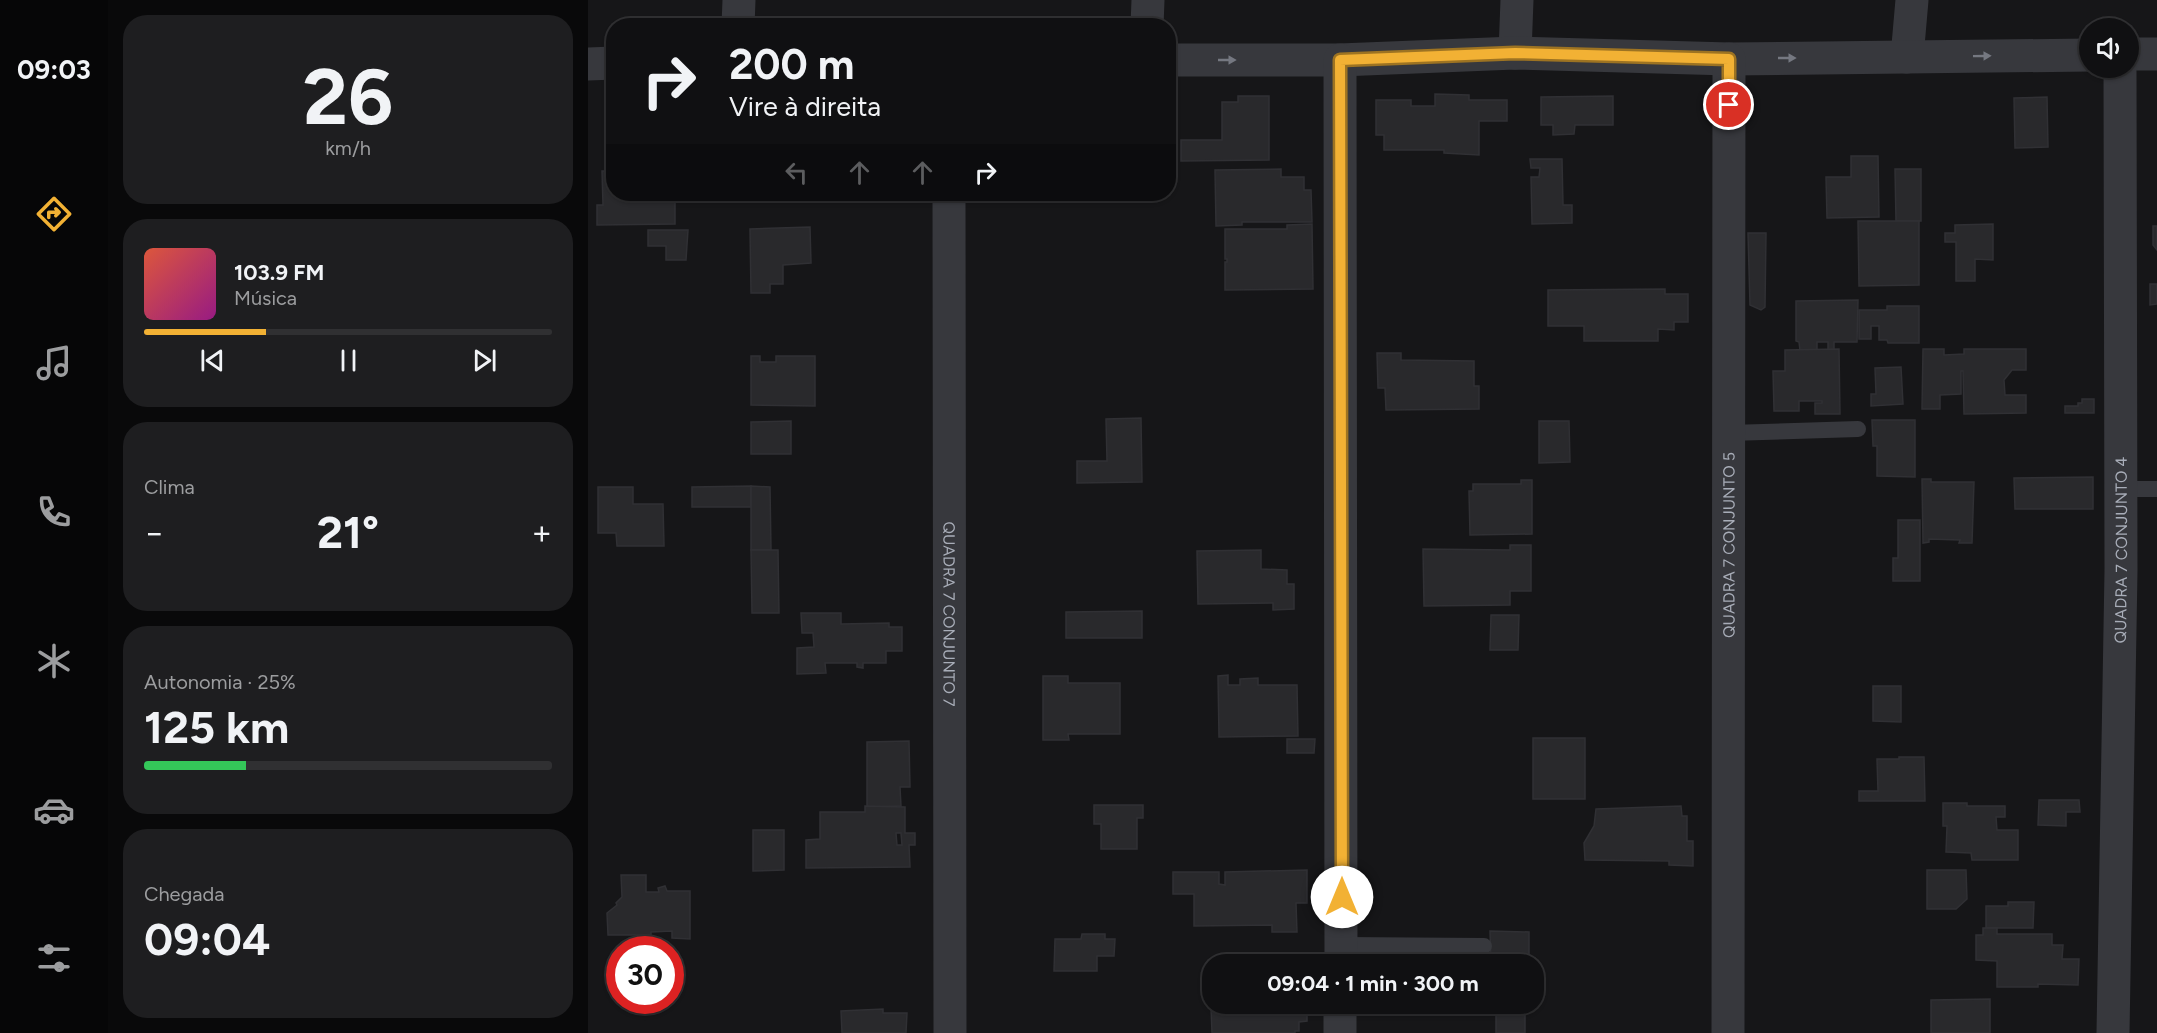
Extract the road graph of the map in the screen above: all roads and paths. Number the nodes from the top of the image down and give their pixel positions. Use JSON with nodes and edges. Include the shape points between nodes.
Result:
{"nodes":[{"id":1,"x":739,"y":0,"type":"edge"},
{"id":2,"x":1148,"y":0,"type":"edge"},
{"id":3,"x":1517,"y":0,"type":"edge"},
{"id":4,"x":1912,"y":0,"type":"edge"},
{"id":5,"x":738,"y":18,"type":"edge"},
{"id":6,"x":1147,"y":18,"type":"edge"},
{"id":7,"x":1515,"y":53,"type":"junction"},
{"id":8,"x":2139,"y":54,"type":"edge"},
{"id":9,"x":2157,"y":54,"type":"edge"},
{"id":10,"x":2079,"y":55,"type":"edge"},
{"id":11,"x":1907,"y":57,"type":"junction"},
{"id":12,"x":1729,"y":59,"type":"junction"},
{"id":13,"x":1176,"y":60,"type":"edge"},
{"id":14,"x":1340,"y":60,"type":"junction"},
{"id":15,"x":606,"y":63,"type":"edge"},
{"id":16,"x":588,"y":64,"type":"edge"},
{"id":17,"x":2120,"y":78,"type":"edge"},
{"id":18,"x":949,"y":201,"type":"edge"},
{"id":19,"x":1858,"y":429,"type":"dead end"},
{"id":20,"x":1729,"y":433,"type":"junction"},
{"id":21,"x":2121,"y":489,"type":"junction"},
{"id":22,"x":2157,"y":489,"type":"edge"},
{"id":23,"x":1484,"y":946,"type":"dead end"},
{"id":24,"x":1342,"y":954,"type":"edge"},
{"id":25,"x":1358,"y":954,"type":"edge"},
{"id":26,"x":1340,"y":1014,"type":"edge"},
{"id":27,"x":950,"y":1033,"type":"edge"},
{"id":28,"x":1340,"y":1033,"type":"edge"},
{"id":29,"x":1728,"y":1033,"type":"edge"},
{"id":30,"x":2113,"y":1033,"type":"edge"}],
"edges":[{"from":1,"to":5,"type":"street"},
{"from":2,"to":6,"type":"street"},
{"from":3,"to":7,"type":"street"},
{"from":4,"to":11,"type":"street"},
{"from":7,"to":12,"type":"street"},
{"from":7,"to":14,"type":"street"},
{"from":8,"to":9,"type":"street"},
{"from":11,"to":10,"type":"street","one_way":true},
{"from":12,"to":11,"type":"street","one_way":true},
{"from":12,"to":20,"type":"street","name":"QUADRA 7 CONJUNTO 5"},
{"from":13,"to":14,"type":"street","one_way":true},
{"from":14,"to":24,"type":"street"},
{"from":15,"to":16,"type":"street"},
{"from":17,"to":21,"type":"street","name":"QUADRA 7 CONJUNTO 4"},
{"from":18,"to":27,"type":"street","name":"QUADRA 7 CONJUNTO 7"},
{"from":19,"to":20,"type":"lane"},
{"from":20,"to":29,"type":"street","name":"QUADRA 7 CONJUNTO 5"},
{"from":21,"to":22,"type":"lane"},
{"from":21,"to":30,"type":"street","name":"QUADRA 7 CONJUNTO 4"},
{"from":23,"to":25,"type":"lane"},
{"from":26,"to":28,"type":"street"}]}
